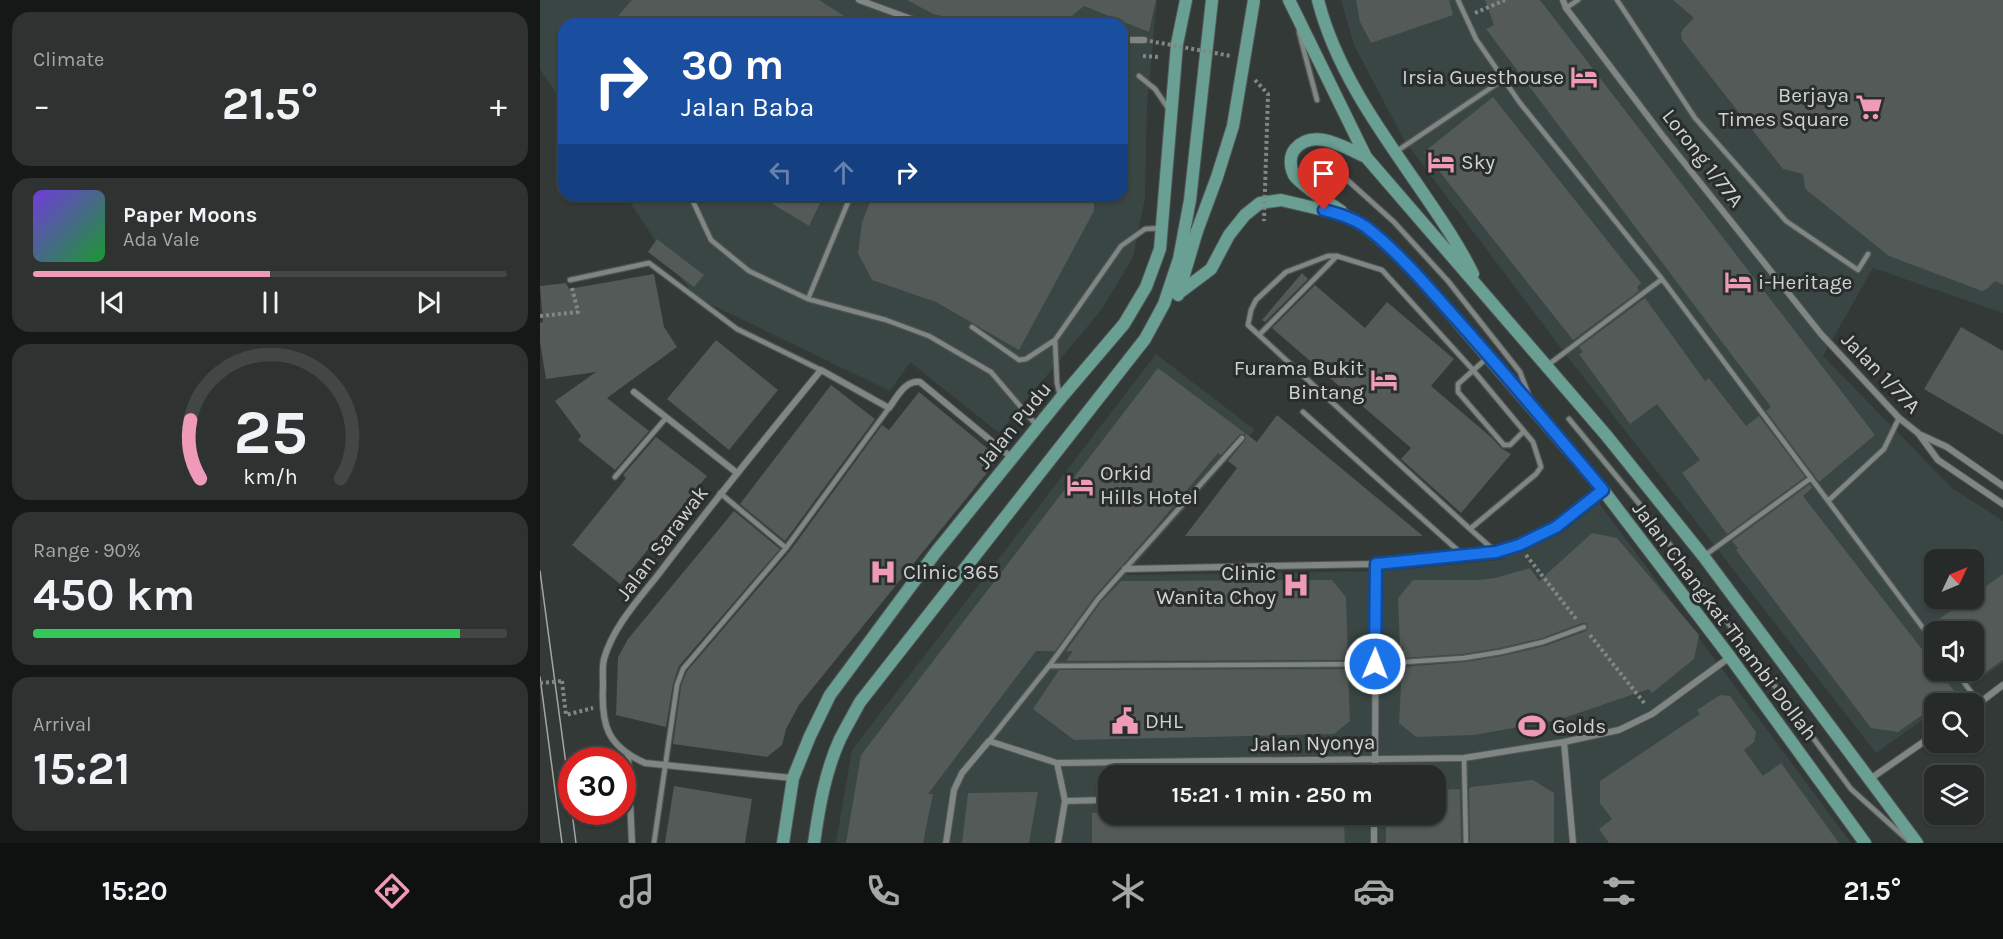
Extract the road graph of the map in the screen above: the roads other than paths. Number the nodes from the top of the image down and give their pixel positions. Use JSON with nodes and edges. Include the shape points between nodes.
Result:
{"nodes":[{"id":1,"x":859,"y":0,"type":"edge"},
{"id":2,"x":1177,"y":0,"type":"edge"},
{"id":3,"x":1186,"y":0,"type":"edge"},
{"id":4,"x":1212,"y":0,"type":"edge"},
{"id":5,"x":1254,"y":0,"type":"edge"},
{"id":6,"x":1318,"y":0,"type":"edge"},
{"id":7,"x":1458,"y":0,"type":"edge"},
{"id":8,"x":1563,"y":0,"type":"edge"},
{"id":9,"x":1578,"y":0,"type":"edge"},
{"id":10,"x":1617,"y":0,"type":"edge"},
{"id":11,"x":1291,"y":4,"type":"edge"},
{"id":12,"x":1566,"y":8,"type":"junction"},
{"id":13,"x":902,"y":16,"type":"joint"},
{"id":14,"x":908,"y":18,"type":"edge"},
{"id":15,"x":1128,"y":40,"type":"edge"},
{"id":16,"x":1144,"y":40,"type":"dead end"},
{"id":17,"x":1177,"y":44,"type":"junction"},
{"id":18,"x":1139,"y":76,"type":"dead end"},
{"id":19,"x":1504,"y":79,"type":"junction"},
{"id":20,"x":1317,"y":100,"type":"dead end"},
{"id":21,"x":1171,"y":113,"type":"junction"},
{"id":22,"x":1395,"y":153,"type":"junction"},
{"id":23,"x":1366,"y":157,"type":"junction"},
{"id":24,"x":1344,"y":177,"type":"dead end"},
{"id":25,"x":693,"y":201,"type":"edge"},
{"id":26,"x":849,"y":201,"type":"edge"},
{"id":27,"x":1364,"y":226,"type":"junction"},
{"id":28,"x":1162,"y":228,"type":"junction"},
{"id":29,"x":1868,"y":254,"type":"dead end"},
{"id":30,"x":1337,"y":256,"type":"junction"},
{"id":31,"x":1662,"y":279,"type":"junction"},
{"id":32,"x":570,"y":280,"type":"road end"},
{"id":33,"x":1479,"y":288,"type":"junction"},
{"id":34,"x":1179,"y":293,"type":"junction"},
{"id":35,"x":808,"y":299,"type":"junction"},
{"id":36,"x":972,"y":327,"type":"dead end"},
{"id":37,"x":1821,"y":334,"type":"joint"},
{"id":38,"x":1259,"y":335,"type":"junction"},
{"id":39,"x":1145,"y":339,"type":"junction"},
{"id":40,"x":1055,"y":340,"type":"junction"},
{"id":41,"x":1489,"y":356,"type":"junction"},
{"id":42,"x":1548,"y":365,"type":"junction"},
{"id":43,"x":821,"y":370,"type":"junction"},
{"id":44,"x":1473,"y":370,"type":"junction"},
{"id":45,"x":634,"y":392,"type":"dead end"},
{"id":46,"x":1060,"y":399,"type":"junction"},
{"id":47,"x":889,"y":408,"type":"junction"},
{"id":48,"x":1534,"y":409,"type":"junction"},
{"id":49,"x":1303,"y":412,"type":"dead end"},
{"id":50,"x":666,"y":418,"type":"junction"},
{"id":51,"x":1899,"y":418,"type":"junction"},
{"id":52,"x":1569,"y":419,"type":"dead end"},
{"id":53,"x":1038,"y":427,"type":"junction"},
{"id":54,"x":1524,"y":431,"type":"junction"},
{"id":55,"x":1918,"y":433,"type":"junction"},
{"id":56,"x":1242,"y":438,"type":"dead end"},
{"id":57,"x":1012,"y":458,"type":"junction"},
{"id":58,"x":736,"y":473,"type":"junction"},
{"id":59,"x":615,"y":477,"type":"dead end"},
{"id":60,"x":1811,"y":478,"type":"junction"},
{"id":61,"x":2003,"y":486,"type":"edge"},
{"id":62,"x":1603,"y":490,"type":"junction"},
{"id":63,"x":720,"y":494,"type":"junction"},
{"id":64,"x":1828,"y":501,"type":"junction"},
{"id":65,"x":2003,"y":504,"type":"edge"},
{"id":66,"x":1470,"y":529,"type":"junction"},
{"id":67,"x":786,"y":548,"type":"junction"},
{"id":68,"x":1496,"y":552,"type":"junction"},
{"id":69,"x":1463,"y":555,"type":"junction"},
{"id":70,"x":1704,"y":557,"type":"junction"},
{"id":71,"x":1376,"y":564,"type":"junction"},
{"id":72,"x":1125,"y":569,"type":"junction"},
{"id":73,"x":1584,"y":627,"type":"dead end"},
{"id":74,"x":1924,"y":629,"type":"edge"},
{"id":75,"x":1731,"y":657,"type":"junction"},
{"id":76,"x":1375,"y":664,"type":"junction"},
{"id":77,"x":1049,"y":666,"type":"junction"},
{"id":78,"x":2003,"y":685,"type":"edge"},
{"id":79,"x":1984,"y":700,"type":"edge"},
{"id":80,"x":989,"y":741,"type":"junction"},
{"id":81,"x":1564,"y":742,"type":"junction"},
{"id":82,"x":1924,"y":742,"type":"edge"},
{"id":83,"x":618,"y":747,"type":"edge"},
{"id":84,"x":1464,"y":758,"type":"junction"},
{"id":85,"x":636,"y":759,"type":"edge"},
{"id":86,"x":1377,"y":759,"type":"junction"},
{"id":87,"x":1057,"y":763,"type":"junction"},
{"id":88,"x":665,"y":765,"type":"junction"},
{"id":89,"x":1376,"y":765,"type":"edge"},
{"id":90,"x":793,"y":778,"type":"junction"},
{"id":91,"x":1870,"y":779,"type":"junction"},
{"id":92,"x":1098,"y":800,"type":"edge"},
{"id":93,"x":1065,"y":801,"type":"junction"},
{"id":94,"x":631,"y":825,"type":"edge"},
{"id":95,"x":1374,"y":825,"type":"edge"},
{"id":96,"x":632,"y":843,"type":"edge"},
{"id":97,"x":654,"y":843,"type":"edge"},
{"id":98,"x":783,"y":843,"type":"edge"},
{"id":99,"x":814,"y":843,"type":"edge"},
{"id":100,"x":946,"y":843,"type":"edge"},
{"id":101,"x":1058,"y":843,"type":"edge"},
{"id":102,"x":1374,"y":843,"type":"edge"},
{"id":103,"x":1466,"y":843,"type":"edge"},
{"id":104,"x":1573,"y":843,"type":"edge"},
{"id":105,"x":1865,"y":843,"type":"edge"},
{"id":106,"x":1911,"y":843,"type":"edge"},
{"id":107,"x":1917,"y":843,"type":"edge"}],
"edges":[{"from":1,"to":13,"type":"street"},
{"from":2,"to":17,"type":"main road"},
{"from":3,"to":17,"type":"main road","name":"Jalan Pudu"},
{"from":4,"to":39,"type":"main road","via":[[1190,200],[1179,259],[1164,304]]},
{"from":5,"to":34,"type":"main road","bridge":true,"via":[[1233,126]]},
{"from":6,"to":22,"type":"main road","via":[[1324,24],[1350,83]]},
{"from":7,"to":19,"type":"lane","via":[[1476,39]]},
{"from":8,"to":12,"type":"street","name":"Lorong 1/77A"},
{"from":9,"to":12,"type":"lane"},
{"from":10,"to":29,"type":"lane","via":[[1695,118],[1786,221],[1858,270]]},
{"from":11,"to":20,"type":"lane"},
{"from":11,"to":23,"type":"main road"},
{"from":12,"to":37,"type":"street","name":"Lorong 1/77A"},
{"from":13,"to":14,"type":"street"},
{"from":15,"to":16,"type":"street"},
{"from":17,"to":21,"type":"main road","name":"Jalan Pudu"},
{"from":18,"to":21,"type":"lane","via":[[1155,89]]},
{"from":19,"to":22,"type":"lane"},
{"from":19,"to":31,"type":"lane"},
{"from":21,"to":28,"type":"main road","name":"Jalan Pudu"},
{"from":22,"to":33,"type":"main road","via":[[1460,246]]},
{"from":23,"to":27,"type":"main road","via":[[1312,138],[1292,151],[1290,162],[1294,176]]},
{"from":23,"to":33,"type":"main road","name":"Jalan Changkat Thambi Dollah"},
{"from":24,"to":48,"type":"lane","via":[[1394,222],[1448,281],[1520,372]]},
{"from":25,"to":35,"type":"lane","via":[[711,240],[749,271]]},
{"from":26,"to":35,"type":"lane"},
{"from":27,"to":34,"type":"main road","name":"Jalan Changkat Thambi Dollah","via":[[1345,215],[1281,200],[1260,204],[1229,235],[1211,269]]},
{"from":27,"to":41,"type":"main road","name":"Jalan Changkat Thambi Dollah","via":[[1416,273]]},
{"from":28,"to":40,"type":"lane","via":[[1145,229],[1121,246]]},
{"from":28,"to":46,"type":"main road","name":"Jalan Pudu","via":[[1156,263],[1138,302]]},
{"from":30,"to":38,"type":"lane"},
{"from":30,"to":38,"type":"lane","via":[[1286,272],[1256,300],[1248,325]]},
{"from":30,"to":44,"type":"lane","via":[[1382,270]]},
{"from":31,"to":42,"type":"lane"},
{"from":31,"to":60,"type":"lane"},
{"from":32,"to":43,"type":"lane","via":[[649,263],[737,329]]},
{"from":33,"to":42,"type":"main road","name":"Jalan Changkat Thambi Dollah"},
{"from":34,"to":39,"type":"main road"},
{"from":35,"to":53,"type":"lane","via":[[929,336],[992,372]]},
{"from":36,"to":40,"type":"lane","via":[[1019,360]]},
{"from":37,"to":51,"type":"street","name":"Jalan 1/77A"},
{"from":38,"to":66,"type":"lane"},
{"from":39,"to":99,"type":"main road","via":[[860,702],[831,763],[821,795]]},
{"from":40,"to":46,"type":"lane"},
{"from":41,"to":44,"type":"lane"},
{"from":41,"to":48,"type":"main road","name":"Jalan Changkat Thambi Dollah"},
{"from":42,"to":70,"type":"main road","name":"Jalan Changkat Thambi Dollah"},
{"from":43,"to":47,"type":"street"},
{"from":43,"to":58,"type":"street","name":"Jalan Sarawak"},
{"from":44,"to":54,"type":"lane"},
{"from":44,"to":54,"type":"lane","via":[[1458,384],[1458,392],[1504,446]]},
{"from":45,"to":50,"type":"street"},
{"from":46,"to":53,"type":"main road","name":"Jalan Pudu"},
{"from":47,"to":57,"type":"street","via":[[907,384],[920,382]]},
{"from":47,"to":67,"type":"lane"},
{"from":48,"to":62,"type":"main road","name":"Jalan Changkat Thambi Dollah"},
{"from":49,"to":69,"type":"lane"},
{"from":50,"to":58,"type":"street"},
{"from":50,"to":59,"type":"lane"},
{"from":51,"to":55,"type":"street","name":"Jalan 1/77A"},
{"from":51,"to":64,"type":"lane","via":[[1884,448]]},
{"from":52,"to":106,"type":"lane","via":[[1649,517],[1851,789]]},
{"from":53,"to":57,"type":"main road","name":"Jalan Pudu"},
{"from":54,"to":66,"type":"lane","via":[[1533,442],[1541,467]]},
{"from":55,"to":61,"type":"street","name":"Jalan 1/77A","via":[[1947,447]]},
{"from":55,"to":65,"type":"street","name":"Jalan 1/77A","via":[[1938,460]]},
{"from":56,"to":72,"type":"lane"},
{"from":57,"to":90,"type":"main road","name":"Jalan Pudu","via":[[936,552],[830,695]]},
{"from":58,"to":63,"type":"street","name":"Jalan Sarawak"},
{"from":60,"to":64,"type":"lane"},
{"from":60,"to":70,"type":"lane"},
{"from":62,"to":68,"type":"street","via":[[1556,527]]},
{"from":62,"to":75,"type":"main road","name":"Jalan Changkat Thambi Dollah"},
{"from":63,"to":67,"type":"lane"},
{"from":63,"to":83,"type":"street","name":"Jalan Sarawak","via":[[621,625],[604,660],[605,725]]},
{"from":64,"to":74,"type":"lane"},
{"from":66,"to":68,"type":"lane"},
{"from":67,"to":88,"type":"lane","via":[[683,669]]},
{"from":68,"to":69,"type":"street"},
{"from":69,"to":71,"type":"street"},
{"from":70,"to":91,"type":"main road","name":"Jalan Changkat Thambi Dollah"},
{"from":71,"to":72,"type":"street"},
{"from":71,"to":76,"type":"street"},
{"from":72,"to":77,"type":"lane"},
{"from":73,"to":76,"type":"lane","via":[[1501,652]]},
{"from":75,"to":81,"type":"street","name":"Jalan Nyonya","via":[[1652,714],[1619,730]]},
{"from":75,"to":105,"type":"main road","name":"Jalan Changkat Thambi Dollah"},
{"from":76,"to":77,"type":"lane"},
{"from":76,"to":86,"type":"street"},
{"from":77,"to":80,"type":"lane"},
{"from":78,"to":79,"type":"street"},
{"from":80,"to":87,"type":"street","name":"Jalan Nyonya"},
{"from":80,"to":100,"type":"street","via":[[962,773],[954,790]]},
{"from":81,"to":84,"type":"street","name":"Jalan Nyonya"},
{"from":81,"to":104,"type":"street"},
{"from":82,"to":91,"type":"street"},
{"from":84,"to":86,"type":"street","name":"Jalan Nyonya"},
{"from":84,"to":103,"type":"lane"},
{"from":85,"to":88,"type":"street"},
{"from":86,"to":87,"type":"street","name":"Jalan Nyonya"},
{"from":86,"to":89,"type":"street"},
{"from":87,"to":93,"type":"street"},
{"from":88,"to":90,"type":"street"},
{"from":88,"to":97,"type":"lane"},
{"from":90,"to":98,"type":"main road","name":"Jalan Pudu"},
{"from":91,"to":107,"type":"main road","name":"Jalan Changkat Thambi Dollah"},
{"from":92,"to":93,"type":"street"},
{"from":93,"to":101,"type":"street"},
{"from":94,"to":96,"type":"street"},
{"from":95,"to":102,"type":"street"}]}
